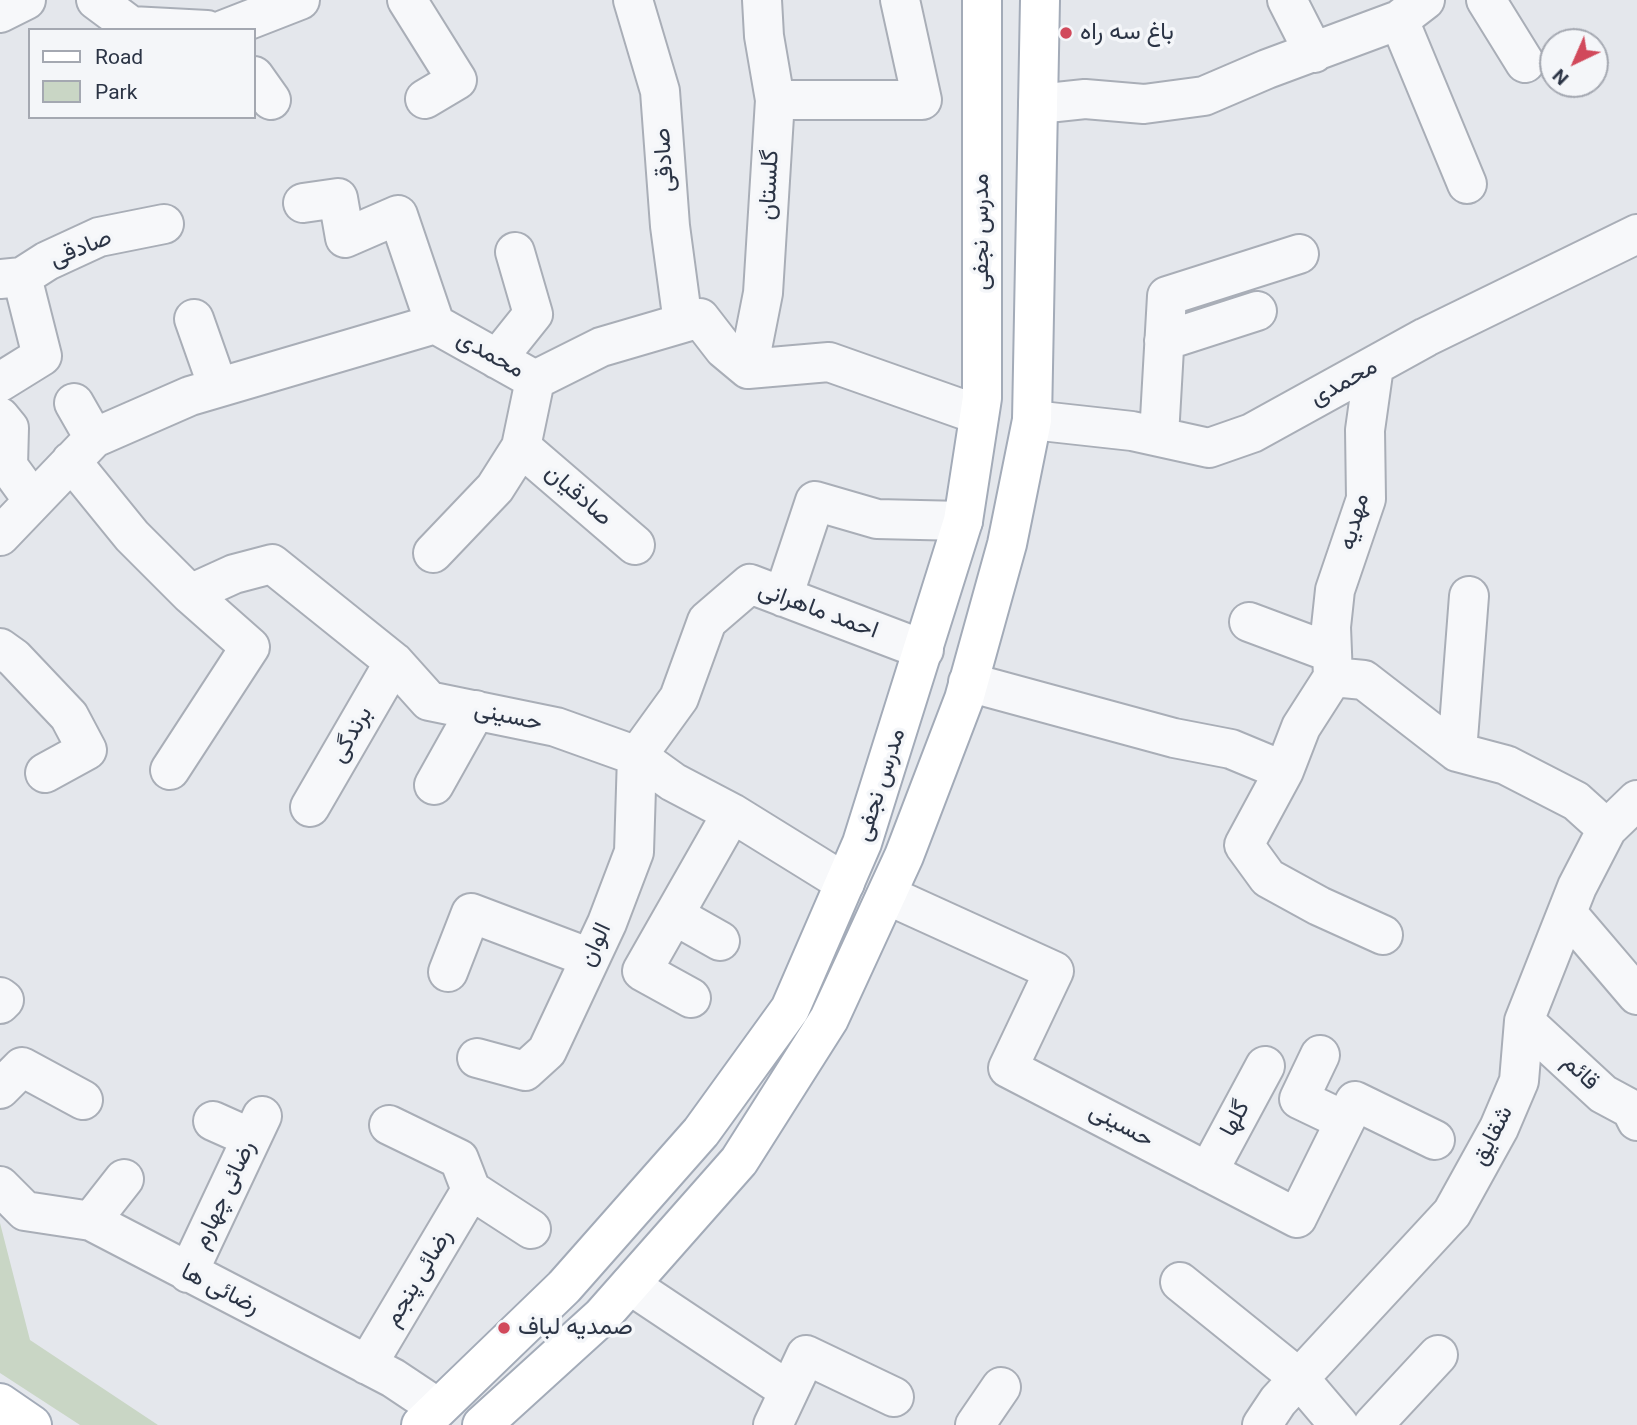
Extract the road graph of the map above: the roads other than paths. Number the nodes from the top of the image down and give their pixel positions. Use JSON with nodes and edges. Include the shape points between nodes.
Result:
{"nodes":[{"id":1,"x":26,"y":0,"type":"edge"},
{"id":2,"x":96,"y":0,"type":"edge"},
{"id":3,"x":300,"y":0,"type":"edge"},
{"id":4,"x":407,"y":0,"type":"edge"},
{"id":5,"x":633,"y":0,"type":"edge"},
{"id":6,"x":762,"y":0,"type":"edge"},
{"id":7,"x":900,"y":0,"type":"edge"},
{"id":8,"x":982,"y":0,"type":"edge"},
{"id":9,"x":1040,"y":0,"type":"edge"},
{"id":10,"x":1287,"y":0,"type":"edge"},
{"id":11,"x":1486,"y":0,"type":"edge"},
{"id":12,"x":1412,"y":10,"type":"edge"},
{"id":13,"x":0,"y":13,"type":"edge"},
{"id":14,"x":169,"y":28,"type":"edge"},
{"id":15,"x":228,"y":28,"type":"edge"},
{"id":16,"x":1314,"y":53,"type":"junction"},
{"id":17,"x":1525,"y":63,"type":"dead end"},
{"id":18,"x":425,"y":99,"type":"dead end"},
{"id":19,"x":775,"y":100,"type":"junction"},
{"id":20,"x":1038,"y":104,"type":"junction"},
{"id":21,"x":1467,"y":184,"type":"dead end"},
{"id":22,"x":303,"y":203,"type":"dead end"},
{"id":23,"x":164,"y":224,"type":"dead end"},
{"id":24,"x":1637,"y":234,"type":"edge"},
{"id":25,"x":515,"y":252,"type":"dead end"},
{"id":26,"x":1299,"y":254,"type":"dead end"},
{"id":27,"x":11,"y":278,"type":"edge"},
{"id":28,"x":1257,"y":311,"type":"dead end"},
{"id":29,"x":194,"y":319,"type":"dead end"},
{"id":30,"x":683,"y":323,"type":"junction"},
{"id":31,"x":435,"y":324,"type":"junction"},
{"id":32,"x":1164,"y":341,"type":"junction"},
{"id":33,"x":497,"y":359,"type":"junction"},
{"id":34,"x":1374,"y":366,"type":"junction"},
{"id":35,"x":748,"y":369,"type":"junction"},
{"id":36,"x":536,"y":380,"type":"junction"},
{"id":37,"x":0,"y":382,"type":"edge"},
{"id":38,"x":218,"y":387,"type":"junction"},
{"id":39,"x":74,"y":403,"type":"dead end"},
{"id":40,"x":979,"y":415,"type":"junction"},
{"id":41,"x":0,"y":417,"type":"edge"},
{"id":42,"x":1032,"y":420,"type":"junction"},
{"id":43,"x":1159,"y":436,"type":"junction"},
{"id":44,"x":521,"y":447,"type":"junction"},
{"id":45,"x":83,"y":449,"type":"junction"},
{"id":46,"x":32,"y":499,"type":"junction"},
{"id":47,"x":963,"y":521,"type":"junction"},
{"id":48,"x":0,"y":536,"type":"edge"},
{"id":49,"x":635,"y":545,"type":"dead end"},
{"id":50,"x":433,"y":553,"type":"dead end"},
{"id":51,"x":190,"y":594,"type":"junction"},
{"id":52,"x":1469,"y":596,"type":"dead end"},
{"id":53,"x":783,"y":597,"type":"junction"},
{"id":54,"x":1249,"y":622,"type":"dead end"},
{"id":55,"x":0,"y":648,"type":"edge"},
{"id":56,"x":924,"y":650,"type":"junction"},
{"id":57,"x":394,"y":662,"type":"junction"},
{"id":58,"x":1332,"y":665,"type":"junction"},
{"id":59,"x":968,"y":682,"type":"junction"},
{"id":60,"x":476,"y":710,"type":"junction"},
{"id":61,"x":1457,"y":752,"type":"junction"},
{"id":62,"x":638,"y":756,"type":"junction"},
{"id":63,"x":170,"y":770,"type":"dead end"},
{"id":64,"x":1284,"y":771,"type":"junction"},
{"id":65,"x":45,"y":773,"type":"dead end"},
{"id":66,"x":433,"y":785,"type":"dead end"},
{"id":67,"x":1637,"y":800,"type":"edge"},
{"id":68,"x":310,"y":807,"type":"dead end"},
{"id":69,"x":732,"y":814,"type":"junction"},
{"id":70,"x":1607,"y":829,"type":"junction"},
{"id":71,"x":845,"y":883,"type":"junction"},
{"id":72,"x":887,"y":895,"type":"junction"},
{"id":73,"x":1567,"y":913,"type":"junction"},
{"id":74,"x":674,"y":915,"type":"junction"},
{"id":75,"x":1383,"y":935,"type":"dead end"},
{"id":76,"x":720,"y":941,"type":"dead end"},
{"id":77,"x":590,"y":958,"type":"junction"},
{"id":78,"x":448,"y":972,"type":"dead end"},
{"id":79,"x":1637,"y":995,"type":"edge"},
{"id":80,"x":0,"y":996,"type":"edge"},
{"id":81,"x":691,"y":998,"type":"dead end"},
{"id":82,"x":0,"y":1004,"type":"edge"},
{"id":83,"x":1524,"y":1021,"type":"junction"},
{"id":84,"x":1320,"y":1055,"type":"dead end"},
{"id":85,"x":477,"y":1058,"type":"dead end"},
{"id":86,"x":1265,"y":1066,"type":"dead end"},
{"id":87,"x":0,"y":1089,"type":"edge"},
{"id":88,"x":83,"y":1100,"type":"dead end"},
{"id":89,"x":213,"y":1121,"type":"dead end"},
{"id":90,"x":1345,"y":1121,"type":"junction"},
{"id":91,"x":1637,"y":1121,"type":"edge"},
{"id":92,"x":389,"y":1125,"type":"dead end"},
{"id":93,"x":1436,"y":1140,"type":"dead end"},
{"id":94,"x":1208,"y":1172,"type":"junction"},
{"id":95,"x":124,"y":1179,"type":"dead end"},
{"id":96,"x":0,"y":1186,"type":"edge"},
{"id":97,"x":471,"y":1190,"type":"junction"},
{"id":98,"x":91,"y":1221,"type":"junction"},
{"id":99,"x":531,"y":1229,"type":"dead end"},
{"id":100,"x":188,"y":1273,"type":"junction"},
{"id":101,"x":1180,"y":1282,"type":"dead end"},
{"id":102,"x":630,"y":1285,"type":"junction"},
{"id":103,"x":1438,"y":1355,"type":"dead end"},
{"id":104,"x":368,"y":1365,"type":"junction"},
{"id":105,"x":1299,"y":1378,"type":"junction"},
{"id":106,"x":1001,"y":1387,"type":"dead end"},
{"id":107,"x":789,"y":1391,"type":"junction"},
{"id":108,"x":894,"y":1397,"type":"dead end"},
{"id":109,"x":0,"y":1404,"type":"edge"},
{"id":110,"x":429,"y":1417,"type":"edge"},
{"id":111,"x":32,"y":1425,"type":"edge"},
{"id":112,"x":482,"y":1425,"type":"edge"},
{"id":113,"x":774,"y":1425,"type":"edge"},
{"id":114,"x":975,"y":1425,"type":"edge"},
{"id":115,"x":1262,"y":1425,"type":"edge"},
{"id":116,"x":1339,"y":1425,"type":"edge"},
{"id":117,"x":1373,"y":1425,"type":"edge"}],
"edges":[{"from":1,"to":13,"type":"street"},
{"from":2,"to":14,"type":"street","via":[[131,26]]},
{"from":3,"to":15,"type":"street"},
{"from":4,"to":18,"type":"street","via":[[457,80]]},
{"from":5,"to":30,"type":"street","name":"صادقی","via":[[660,92]]},
{"from":6,"to":19,"type":"street","name":"گلستان"},
{"from":7,"to":19,"type":"street","via":[[922,100]]},
{"from":8,"to":40,"type":"main road","name":"مدرس نجفی"},
{"from":9,"to":20,"type":"main road","name":"مدرس نجفی"},
{"from":10,"to":16,"type":"street"},
{"from":11,"to":17,"type":"street"},
{"from":12,"to":16,"type":"street"},
{"from":12,"to":21,"type":"street"},
{"from":16,"to":20,"type":"street","via":[[1204,96],[1144,104],[1085,99]]},
{"from":19,"to":35,"type":"street","name":"گلستان","via":[[763,293]]},
{"from":20,"to":42,"type":"main road","name":"مدرس نجفی"},
{"from":22,"to":31,"type":"street","via":[[338,198],[345,238],[398,215]]},
{"from":23,"to":27,"type":"street","name":"صادقی","via":[[99,237]]},
{"from":24,"to":34,"type":"street","name":"محمدی"},
{"from":25,"to":33,"type":"street","via":[[533,314]]},
{"from":26,"to":32,"type":"street","via":[[1167,296]]},
{"from":27,"to":37,"type":"street","via":[[42,356]]},
{"from":28,"to":32,"type":"street"},
{"from":29,"to":38,"type":"street"},
{"from":30,"to":35,"type":"street","via":[[700,318],[724,349]]},
{"from":30,"to":36,"type":"street","name":"محمدی","via":[[601,347]]},
{"from":31,"to":33,"type":"street","name":"محمدی"},
{"from":31,"to":38,"type":"street","name":"محمدی"},
{"from":32,"to":43,"type":"street"},
{"from":33,"to":36,"type":"street","name":"محمدی"},
{"from":34,"to":43,"type":"street","name":"محمدی","via":[[1252,433],[1209,448]]},
{"from":34,"to":58,"type":"street","name":"مهدیه","via":[[1365,430],[1366,499],[1335,590]]},
{"from":35,"to":40,"type":"street","via":[[829,362]]},
{"from":36,"to":44,"type":"street"},
{"from":38,"to":45,"type":"street","name":"محمدی","via":[[190,396]]},
{"from":39,"to":45,"type":"street"},
{"from":40,"to":47,"type":"main road","name":"مدرس نجفی"},
{"from":41,"to":46,"type":"street","via":[[9,428],[8,466]]},
{"from":42,"to":43,"type":"street","name":"محمدی"},
{"from":42,"to":59,"type":"main road","name":"مدرس نجفی","via":[[1007,544]]},
{"from":44,"to":49,"type":"street","name":"صادقیان"},
{"from":44,"to":50,"type":"street","via":[[495,488]]},
{"from":45,"to":46,"type":"street"},
{"from":45,"to":51,"type":"street","via":[[132,536]]},
{"from":46,"to":48,"type":"street"},
{"from":47,"to":53,"type":"street","via":[[877,519],[815,501]]},
{"from":47,"to":56,"type":"main road","name":"مدرس نجفی"},
{"from":51,"to":57,"type":"street","name":"حسینی","via":[[234,574],[272,564]]},
{"from":51,"to":63,"type":"street","via":[[250,647]]},
{"from":52,"to":61,"type":"street"},
{"from":53,"to":56,"type":"street","name":"احمد ماهرانی"},
{"from":53,"to":62,"type":"street","name":"احمد ماهرانی","via":[[750,584],[707,621],[679,698]]},
{"from":54,"to":58,"type":"street"},
{"from":55,"to":65,"type":"street","via":[[69,716],[87,750]]},
{"from":56,"to":71,"type":"main road","name":"مدرس نجفی"},
{"from":57,"to":60,"type":"street","name":"حسینی","via":[[429,701]]},
{"from":57,"to":68,"type":"street","name":"برندگی"},
{"from":58,"to":61,"type":"street","via":[[1364,680]]},
{"from":58,"to":64,"type":"street"},
{"from":59,"to":64,"type":"street","via":[[1231,749]]},
{"from":59,"to":72,"type":"main road","name":"مدرس نجفی"},
{"from":60,"to":62,"type":"street","name":"حسینی","via":[[556,727]]},
{"from":60,"to":66,"type":"street"},
{"from":61,"to":70,"type":"street","via":[[1506,765],[1576,801]]},
{"from":62,"to":69,"type":"street","name":"حسینی","via":[[673,782]]},
{"from":62,"to":77,"type":"street","name":"الوان","via":[[634,852]]},
{"from":64,"to":75,"type":"street","via":[[1244,845],[1268,878]]},
{"from":67,"to":70,"type":"street","name":"شقایق"},
{"from":69,"to":71,"type":"street","name":"حسینی"},
{"from":69,"to":74,"type":"street"},
{"from":70,"to":73,"type":"street","name":"شقایق"},
{"from":71,"to":110,"type":"main road","name":"مدرس نجفی","via":[[790,1009],[701,1132],[564,1287]]},
{"from":72,"to":94,"type":"street","name":"حسینی","via":[[1054,971],[1008,1068]]},
{"from":72,"to":102,"type":"main road","name":"مدرس نجفی","via":[[829,1019],[739,1161]]},
{"from":73,"to":79,"type":"street"},
{"from":73,"to":83,"type":"street","name":"شقایق"},
{"from":74,"to":76,"type":"street"},
{"from":74,"to":81,"type":"street","via":[[642,971]]},
{"from":77,"to":78,"type":"street","via":[[471,914]]},
{"from":77,"to":85,"type":"street","name":"الوان","via":[[547,1051],[525,1071]]},
{"from":80,"to":82,"type":"street","via":[[4,1000]]},
{"from":83,"to":91,"type":"street","name":"قائم","via":[[1603,1094],[1631,1109]]},
{"from":83,"to":105,"type":"street","name":"شقایق","via":[[1519,1081],[1452,1213]]},
{"from":84,"to":90,"type":"street","via":[[1298,1099]]},
{"from":86,"to":94,"type":"street","name":"گلها"},
{"from":87,"to":88,"type":"street","via":[[22,1067]]},
{"from":89,"to":100,"type":"street","name":"رضائی چهارم","via":[[257,1127]]},
{"from":90,"to":93,"type":"street","name":"حسینی","via":[[1355,1101]]},
{"from":90,"to":94,"type":"street","name":"حسینی","via":[[1297,1218]]},
{"from":92,"to":97,"type":"street","via":[[459,1159]]},
{"from":95,"to":98,"type":"street"},
{"from":96,"to":98,"type":"street","name":"رضائی ها","via":[[25,1211]]},
{"from":97,"to":99,"type":"street"},
{"from":97,"to":104,"type":"street","name":"رضائی پنجم"},
{"from":98,"to":100,"type":"street","name":"رضائی ها"},
{"from":100,"to":104,"type":"street","name":"رضائی ها"},
{"from":101,"to":105,"type":"street"},
{"from":102,"to":107,"type":"street"},
{"from":102,"to":112,"type":"main road","name":"مدرس نجفی","via":[[602,1317]]},
{"from":103,"to":117,"type":"street"},
{"from":104,"to":110,"type":"street","name":"رضائی ها","via":[[393,1378]]},
{"from":105,"to":115,"type":"street","name":"شقایق"},
{"from":105,"to":116,"type":"street"},
{"from":106,"to":114,"type":"street"},
{"from":107,"to":108,"type":"street","via":[[806,1355]]},
{"from":107,"to":113,"type":"street"},
{"from":109,"to":111,"type":"main road"}]}
